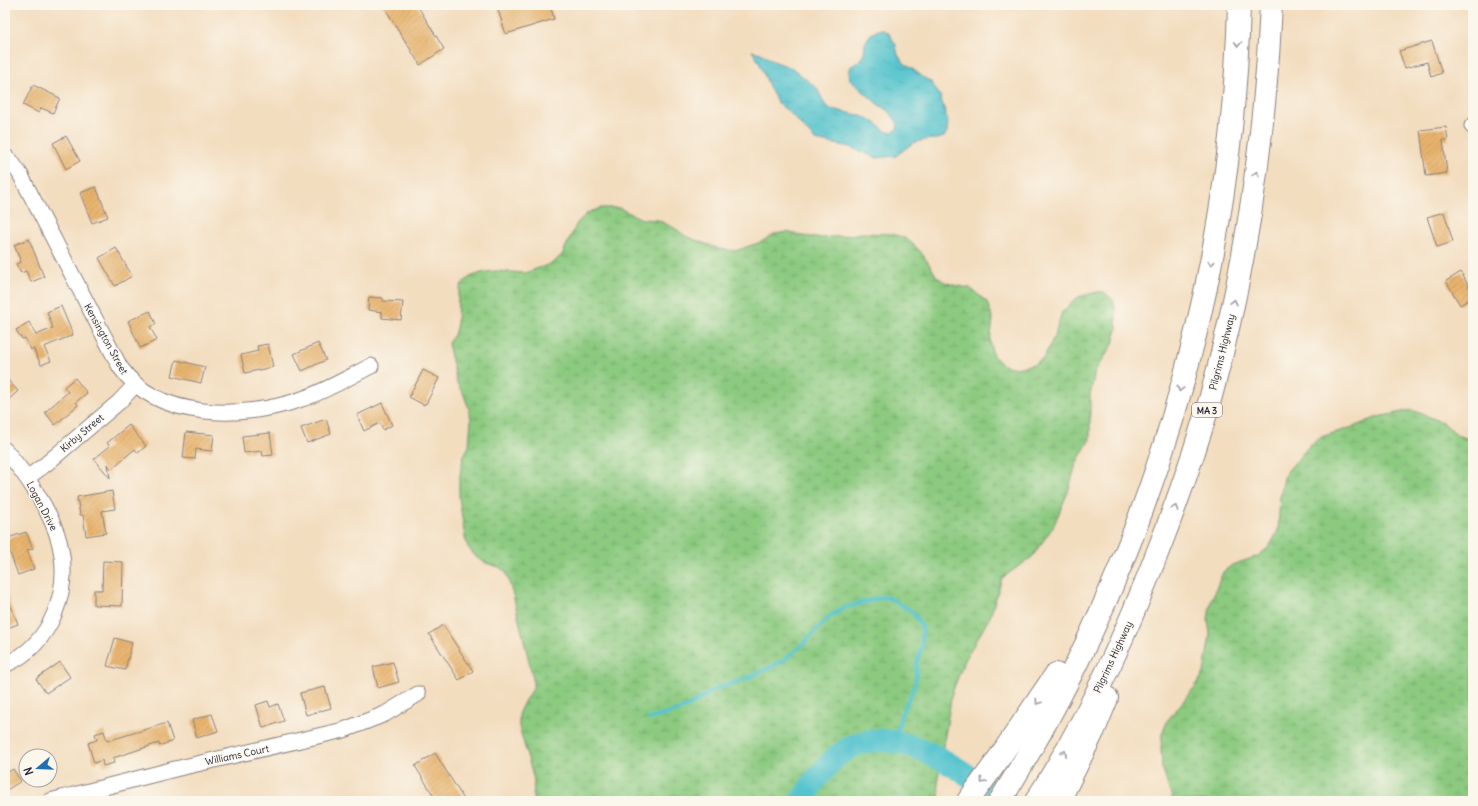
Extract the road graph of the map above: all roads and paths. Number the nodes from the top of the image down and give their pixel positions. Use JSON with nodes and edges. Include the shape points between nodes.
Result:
{"nodes":[{"id":1,"x":1239,"y":5,"type":"edge"},
{"id":2,"x":1271,"y":5,"type":"edge"},
{"id":3,"x":5,"y":156,"type":"edge"},
{"id":4,"x":370,"y":366,"type":"dead end"},
{"id":5,"x":135,"y":384,"type":"junction"},
{"id":6,"x":5,"y":450,"type":"edge"},
{"id":7,"x":27,"y":478,"type":"junction"},
{"id":8,"x":1132,"y":534,"type":"junction"},
{"id":9,"x":5,"y":665,"type":"edge"},
{"id":10,"x":418,"y":694,"type":"dead end"},
{"id":11,"x":1050,"y":797,"type":"edge"},
{"id":12,"x":50,"y":801,"type":"edge"},
{"id":13,"x":968,"y":801,"type":"edge"},
{"id":14,"x":1000,"y":801,"type":"edge"}],
"edges":[{"from":1,"to":8,"type":"highway","number":"MA 3","one_way":true,"via":[[1230,132],[1209,270],[1177,403]]},
{"from":11,"to":2,"type":"highway","name":"Pilgrims Highway","number":"MA 3","one_way":true,"via":[[1070,742],[1116,651],[1141,594],[1183,485],[1211,397],[1249,220],[1260,146]]},
{"from":3,"to":5,"type":"street","name":"Kensington Street","via":[[20,174],[120,368]]},
{"from":4,"to":5,"type":"street","name":"Kensington Street","via":[[298,401],[246,411],[203,411],[182,407],[156,398]]},
{"from":5,"to":7,"type":"street","name":"Kirby Street","via":[[119,402]]},
{"from":6,"to":7,"type":"street","name":"Logan Drive"},
{"from":7,"to":9,"type":"street","name":"Logan Drive","via":[[59,540],[62,588],[55,614],[42,636],[24,654]]},
{"from":8,"to":13,"type":"highway","one_way":true,"via":[[1102,597],[1076,643]]},
{"from":8,"to":14,"type":"highway","number":"MA 3","via":[[1116,577],[1063,690]]},
{"from":10,"to":12,"type":"street","name":"Williams Court","via":[[385,714],[344,730],[190,765]]}]}
